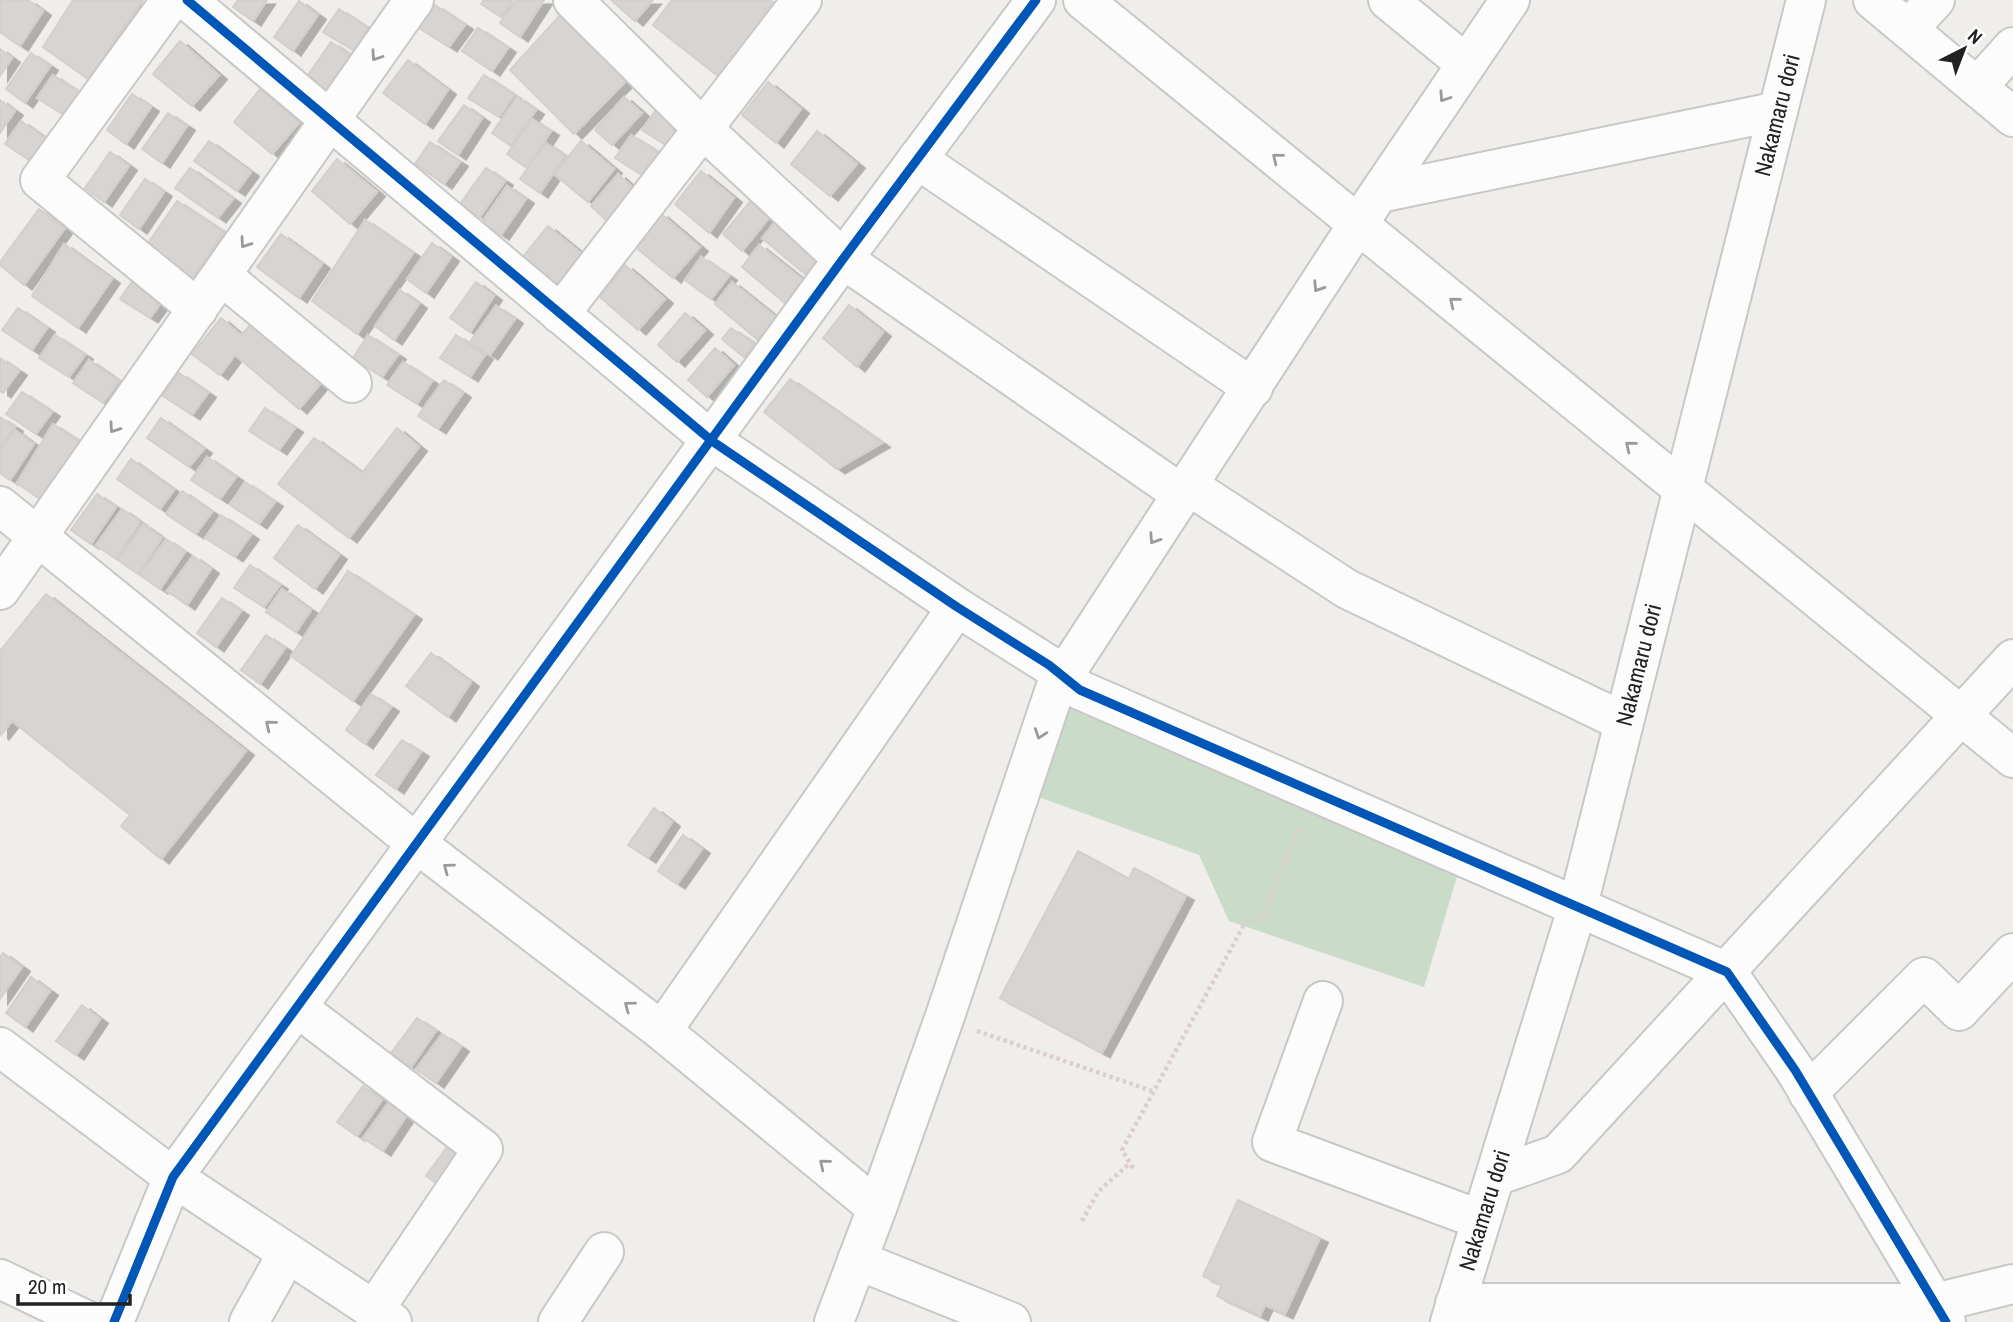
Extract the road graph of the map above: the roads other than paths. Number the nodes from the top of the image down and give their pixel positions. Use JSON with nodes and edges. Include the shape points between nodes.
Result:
{"nodes":[{"id":1,"x":172,"y":0,"type":"edge"},
{"id":2,"x":187,"y":0,"type":"edge"},
{"id":3,"x":414,"y":0,"type":"edge"},
{"id":4,"x":573,"y":0,"type":"edge"},
{"id":5,"x":1036,"y":0,"type":"edge"},
{"id":6,"x":1083,"y":0,"type":"edge"},
{"id":7,"x":1388,"y":0,"type":"edge"},
{"id":8,"x":1510,"y":0,"type":"edge"},
{"id":9,"x":1806,"y":0,"type":"edge"},
{"id":10,"x":1873,"y":0,"type":"edge"},
{"id":11,"x":1935,"y":0,"type":"edge"},
{"id":12,"x":800,"y":1,"type":"edge"},
{"id":13,"x":1908,"y":29,"type":"junction"},
{"id":14,"x":2013,"y":47,"type":"edge"},
{"id":15,"x":1466,"y":64,"type":"junction"},
{"id":16,"x":1977,"y":87,"type":"junction"},
{"id":17,"x":1778,"y":111,"type":"junction"},
{"id":18,"x":2013,"y":117,"type":"edge"},
{"id":19,"x":331,"y":121,"type":"junction"},
{"id":20,"x":703,"y":128,"type":"junction"},
{"id":21,"x":917,"y":159,"type":"junction"},
{"id":22,"x":1380,"y":194,"type":"junction"},
{"id":23,"x":1358,"y":225,"type":"junction"},
{"id":24,"x":844,"y":259,"type":"junction"},
{"id":25,"x":222,"y":276,"type":"junction"},
{"id":26,"x":198,"y":309,"type":"junction"},
{"id":27,"x":560,"y":314,"type":"junction"},
{"id":28,"x":352,"y":383,"type":"dead end"},
{"id":29,"x":1253,"y":388,"type":"junction"},
{"id":30,"x":712,"y":442,"type":"junction"},
{"id":31,"x":1683,"y":489,"type":"junction"},
{"id":32,"x":1186,"y":490,"type":"junction"},
{"id":33,"x":0,"y":506,"type":"edge"},
{"id":34,"x":37,"y":536,"type":"junction"},
{"id":35,"x":0,"y":590,"type":"edge"},
{"id":36,"x":957,"y":607,"type":"junction"},
{"id":37,"x":2013,"y":659,"type":"edge"},
{"id":38,"x":1063,"y":677,"type":"junction"},
{"id":39,"x":1961,"y":715,"type":"junction"},
{"id":40,"x":1625,"y":722,"type":"junction"},
{"id":41,"x":2013,"y":758,"type":"edge"},
{"id":42,"x":416,"y":843,"type":"junction"},
{"id":43,"x":1577,"y":909,"type":"junction"},
{"id":44,"x":2013,"y":953,"type":"edge"},
{"id":45,"x":1727,"y":972,"type":"junction"},
{"id":46,"x":1323,"y":1001,"type":"dead end"},
{"id":47,"x":298,"y":1008,"type":"junction"},
{"id":48,"x":662,"y":1031,"type":"junction"},
{"id":49,"x":0,"y":1046,"type":"edge"},
{"id":50,"x":1808,"y":1093,"type":"junction"},
{"id":51,"x":1496,"y":1176,"type":"junction"},
{"id":52,"x":173,"y":1177,"type":"junction"},
{"id":53,"x":877,"y":1208,"type":"junction"},
{"id":54,"x":1481,"y":1220,"type":"junction"},
{"id":55,"x":604,"y":1252,"type":"dead end"},
{"id":56,"x":287,"y":1254,"type":"junction"},
{"id":57,"x":857,"y":1260,"type":"junction"},
{"id":58,"x":0,"y":1279,"type":"edge"},
{"id":59,"x":2013,"y":1284,"type":"edge"},
{"id":60,"x":1453,"y":1312,"type":"edge"},
{"id":61,"x":1940,"y":1312,"type":"edge"},
{"id":62,"x":1628,"y":1313,"type":"edge"},
{"id":63,"x":1775,"y":1313,"type":"edge"},
{"id":64,"x":383,"y":1316,"type":"edge"},
{"id":65,"x":90,"y":1322,"type":"edge"},
{"id":66,"x":114,"y":1322,"type":"edge"},
{"id":67,"x":249,"y":1322,"type":"edge"},
{"id":68,"x":558,"y":1322,"type":"edge"},
{"id":69,"x":834,"y":1322,"type":"edge"},
{"id":70,"x":1011,"y":1322,"type":"edge"}],
"edges":[{"from":1,"to":26,"type":"street","via":[[40,180]]},
{"from":2,"to":19,"type":"street"},
{"from":3,"to":19,"type":"street","one_way":true},
{"from":4,"to":20,"type":"street"},
{"from":5,"to":21,"type":"street"},
{"from":23,"to":6,"type":"street","one_way":true},
{"from":7,"to":15,"type":"street"},
{"from":8,"to":15,"type":"street"},
{"from":9,"to":17,"type":"street","name":"Nakamaru dori"},
{"from":10,"to":13,"type":"street"},
{"from":11,"to":13,"type":"street"},
{"from":12,"to":20,"type":"street"},
{"from":13,"to":16,"type":"street"},
{"from":14,"to":16,"type":"street"},
{"from":15,"to":22,"type":"street","one_way":true},
{"from":16,"to":18,"type":"street"},
{"from":17,"to":22,"type":"street"},
{"from":17,"to":31,"type":"street","name":"Nakamaru dori"},
{"from":19,"to":25,"type":"street","one_way":true},
{"from":19,"to":27,"type":"street"},
{"from":20,"to":24,"type":"street"},
{"from":20,"to":27,"type":"street"},
{"from":21,"to":24,"type":"street"},
{"from":21,"to":29,"type":"street"},
{"from":22,"to":23,"type":"street"},
{"from":23,"to":29,"type":"street","one_way":true},
{"from":31,"to":23,"type":"street","one_way":true},
{"from":24,"to":30,"type":"street"},
{"from":24,"to":32,"type":"street"},
{"from":25,"to":26,"type":"street"},
{"from":25,"to":28,"type":"street"},
{"from":26,"to":34,"type":"street","one_way":true},
{"from":27,"to":30,"type":"street"},
{"from":29,"to":32,"type":"street"},
{"from":30,"to":36,"type":"street"},
{"from":30,"to":42,"type":"street"},
{"from":31,"to":39,"type":"street"},
{"from":31,"to":40,"type":"street","name":"Nakamaru dori"},
{"from":32,"to":38,"type":"street","one_way":true},
{"from":32,"to":40,"type":"street","via":[[1347,589]]},
{"from":33,"to":34,"type":"street"},
{"from":34,"to":35,"type":"street"},
{"from":42,"to":34,"type":"street","one_way":true},
{"from":36,"to":38,"type":"street"},
{"from":36,"to":48,"type":"street"},
{"from":37,"to":39,"type":"street"},
{"from":38,"to":43,"type":"street","via":[[1080,690]]},
{"from":38,"to":53,"type":"street","one_way":true,"via":[[1055,689]]},
{"from":39,"to":41,"type":"street"},
{"from":39,"to":45,"type":"street"},
{"from":40,"to":43,"type":"street","name":"Nakamaru dori"},
{"from":42,"to":47,"type":"street"},
{"from":48,"to":42,"type":"street","one_way":true},
{"from":43,"to":45,"type":"street"},
{"from":43,"to":51,"type":"street","name":"Nakamaru dori"},
{"from":44,"to":50,"type":"street","via":[[1959,1011],[1924,977]]},
{"from":45,"to":50,"type":"street"},
{"from":45,"to":51,"type":"street","via":[[1558,1154]]},
{"from":46,"to":54,"type":"street","via":[[1272,1142]]},
{"from":47,"to":52,"type":"street"},
{"from":47,"to":64,"type":"street","via":[[483,1149]]},
{"from":53,"to":48,"type":"street","one_way":true},
{"from":49,"to":52,"type":"street"},
{"from":50,"to":61,"type":"street"},
{"from":51,"to":54,"type":"street","name":"Nakamaru dori"},
{"from":52,"to":56,"type":"street"},
{"from":52,"to":66,"type":"street"},
{"from":53,"to":57,"type":"street"},
{"from":54,"to":60,"type":"street","name":"Nakamaru dori"},
{"from":55,"to":68,"type":"street"},
{"from":56,"to":64,"type":"street"},
{"from":56,"to":67,"type":"street"},
{"from":57,"to":69,"type":"street"},
{"from":57,"to":70,"type":"street"},
{"from":58,"to":65,"type":"street"},
{"from":59,"to":61,"type":"street"},
{"from":60,"to":62,"type":"street"},
{"from":61,"to":63,"type":"street"},
{"from":62,"to":63,"type":"street"}]}
